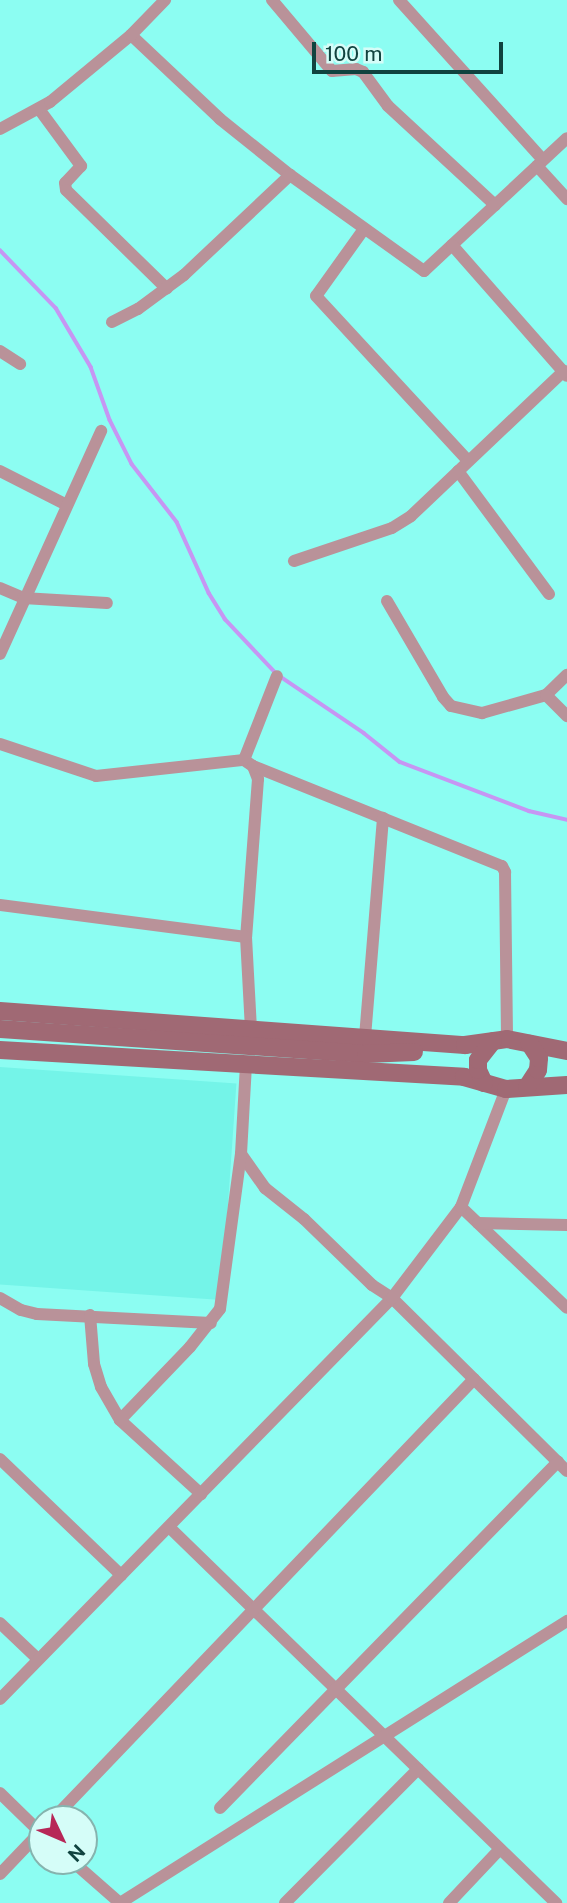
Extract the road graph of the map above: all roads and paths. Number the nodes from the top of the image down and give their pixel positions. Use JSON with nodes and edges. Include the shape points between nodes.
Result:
{"nodes":[{"id":1,"x":165,"y":0,"type":"edge"},
{"id":2,"x":272,"y":0,"type":"edge"},
{"id":3,"x":398,"y":0,"type":"edge"},
{"id":4,"x":131,"y":35,"type":"junction"},
{"id":5,"x":39,"y":109,"type":"junction"},
{"id":6,"x":0,"y":129,"type":"edge"},
{"id":7,"x":567,"y":138,"type":"edge"},
{"id":8,"x":540,"y":163,"type":"junction"},
{"id":9,"x":290,"y":175,"type":"junction"},
{"id":10,"x":567,"y":199,"type":"edge"},
{"id":11,"x":495,"y":205,"type":"junction"},
{"id":12,"x":364,"y":229,"type":"junction"},
{"id":13,"x":452,"y":245,"type":"junction"},
{"id":14,"x":167,"y":289,"type":"junction"},
{"id":15,"x":112,"y":322,"type":"dead end"},
{"id":16,"x":0,"y":351,"type":"edge"},
{"id":17,"x":20,"y":364,"type":"dead end"},
{"id":18,"x":566,"y":374,"type":"edge"},
{"id":19,"x":101,"y":431,"type":"dead end"},
{"id":20,"x":468,"y":461,"type":"junction"},
{"id":21,"x":0,"y":471,"type":"edge"},
{"id":22,"x":457,"y":471,"type":"junction"},
{"id":23,"x":65,"y":504,"type":"junction"},
{"id":24,"x":294,"y":561,"type":"dead end"},
{"id":25,"x":0,"y":588,"type":"edge"},
{"id":26,"x":548,"y":594,"type":"dead end"},
{"id":27,"x":23,"y":598,"type":"junction"},
{"id":28,"x":387,"y":601,"type":"dead end"},
{"id":29,"x":107,"y":603,"type":"dead end"},
{"id":30,"x":0,"y":653,"type":"edge"},
{"id":31,"x":567,"y":675,"type":"edge"},
{"id":32,"x":277,"y":676,"type":"dead end"},
{"id":33,"x":546,"y":695,"type":"junction"},
{"id":34,"x":567,"y":716,"type":"edge"},
{"id":35,"x":0,"y":744,"type":"edge"},
{"id":36,"x":248,"y":763,"type":"junction"},
{"id":37,"x":383,"y":818,"type":"junction"},
{"id":38,"x":0,"y":905,"type":"edge"},
{"id":39,"x":246,"y":937,"type":"junction"},
{"id":40,"x":0,"y":1011,"type":"edge"},
{"id":41,"x":0,"y":1029,"type":"edge"},
{"id":42,"x":251,"y":1029,"type":"junction"},
{"id":43,"x":500,"y":1040,"type":"junction"},
{"id":44,"x":530,"y":1044,"type":"junction"},
{"id":45,"x":366,"y":1046,"type":"junction"},
{"id":46,"x":0,"y":1049,"type":"edge"},
{"id":47,"x":567,"y":1051,"type":"edge"},
{"id":48,"x":246,"y":1063,"type":"junction"},
{"id":49,"x":464,"y":1077,"type":"junction"},
{"id":50,"x":484,"y":1083,"type":"junction"},
{"id":51,"x":567,"y":1086,"type":"edge"},
{"id":52,"x":527,"y":1087,"type":"junction"},
{"id":53,"x":506,"y":1089,"type":"junction"},
{"id":54,"x":241,"y":1154,"type":"junction"},
{"id":55,"x":461,"y":1207,"type":"junction"},
{"id":56,"x":478,"y":1223,"type":"junction"},
{"id":57,"x":567,"y":1225,"type":"edge"},
{"id":58,"x":0,"y":1298,"type":"edge"},
{"id":59,"x":392,"y":1298,"type":"junction"},
{"id":60,"x":567,"y":1308,"type":"edge"},
{"id":61,"x":90,"y":1315,"type":"junction"},
{"id":62,"x":211,"y":1323,"type":"junction"},
{"id":63,"x":474,"y":1379,"type":"junction"},
{"id":64,"x":120,"y":1420,"type":"junction"},
{"id":65,"x":0,"y":1459,"type":"edge"},
{"id":66,"x":563,"y":1466,"type":"edge"},
{"id":67,"x":201,"y":1494,"type":"junction"},
{"id":68,"x":169,"y":1527,"type":"junction"},
{"id":69,"x":121,"y":1576,"type":"junction"},
{"id":70,"x":254,"y":1609,"type":"junction"},
{"id":71,"x":567,"y":1621,"type":"edge"},
{"id":72,"x":0,"y":1623,"type":"edge"},
{"id":73,"x":38,"y":1659,"type":"junction"},
{"id":74,"x":336,"y":1689,"type":"junction"},
{"id":75,"x":0,"y":1699,"type":"edge"},
{"id":76,"x":384,"y":1736,"type":"junction"},
{"id":77,"x":418,"y":1769,"type":"junction"},
{"id":78,"x":0,"y":1793,"type":"edge"},
{"id":79,"x":66,"y":1805,"type":"edge"},
{"id":80,"x":220,"y":1808,"type":"dead end"},
{"id":81,"x":28,"y":1820,"type":"edge"},
{"id":82,"x":28,"y":1845,"type":"edge"},
{"id":83,"x":500,"y":1849,"type":"junction"},
{"id":84,"x":0,"y":1874,"type":"edge"},
{"id":85,"x":88,"y":1875,"type":"edge"},
{"id":86,"x":120,"y":1903,"type":"edge"},
{"id":87,"x":285,"y":1903,"type":"edge"},
{"id":88,"x":449,"y":1903,"type":"edge"},
{"id":89,"x":556,"y":1903,"type":"edge"}],
"edges":[{"from":1,"to":4,"type":"street"},
{"from":2,"to":11,"type":"street","via":[[332,71],[363,72],[388,106]]},
{"from":3,"to":8,"type":"street"},
{"from":4,"to":5,"type":"street"},
{"from":4,"to":9,"type":"street","via":[[220,119]]},
{"from":5,"to":6,"type":"street"},
{"from":5,"to":14,"type":"street","via":[[81,166],[65,183],[66,190]]},
{"from":7,"to":8,"type":"street"},
{"from":8,"to":10,"type":"street"},
{"from":8,"to":11,"type":"street"},
{"from":9,"to":12,"type":"street"},
{"from":9,"to":14,"type":"street"},
{"from":11,"to":13,"type":"street"},
{"from":12,"to":13,"type":"street","via":[[424,271]]},
{"from":12,"to":20,"type":"street","via":[[316,296]]},
{"from":13,"to":18,"type":"street"},
{"from":14,"to":15,"type":"street"},
{"from":16,"to":17,"type":"street"},
{"from":18,"to":20,"type":"street"},
{"from":19,"to":23,"type":"street"},
{"from":20,"to":22,"type":"street"},
{"from":21,"to":23,"type":"street"},
{"from":22,"to":24,"type":"street","via":[[411,516],[392,528]]},
{"from":22,"to":26,"type":"street"},
{"from":23,"to":27,"type":"street"},
{"from":25,"to":27,"type":"street"},
{"from":27,"to":29,"type":"street"},
{"from":27,"to":30,"type":"street"},
{"from":28,"to":33,"type":"street","via":[[452,706],[482,713]]},
{"from":31,"to":33,"type":"street"},
{"from":32,"to":36,"type":"street"},
{"from":33,"to":34,"type":"street"},
{"from":35,"to":36,"type":"street","via":[[96,776]]},
{"from":36,"to":37,"type":"street"},
{"from":36,"to":39,"type":"street","via":[[258,779]]},
{"from":37,"to":43,"type":"street","via":[[502,866]]},
{"from":37,"to":45,"type":"street"},
{"from":38,"to":39,"type":"street"},
{"from":39,"to":42,"type":"street"},
{"from":40,"to":42,"type":"main road"},
{"from":41,"to":45,"type":"main road"},
{"from":42,"to":45,"type":"main road"},
{"from":43,"to":44,"type":"main road"},
{"from":43,"to":45,"type":"main road"},
{"from":43,"to":50,"type":"main road","via":[[478,1060]]},
{"from":44,"to":47,"type":"main road"},
{"from":44,"to":52,"type":"main road","via":[[539,1058],[538,1070]]},
{"from":45,"to":49,"type":"main road","via":[[393,1063],[450,1069]]},
{"from":46,"to":48,"type":"main road"},
{"from":48,"to":49,"type":"main road"},
{"from":48,"to":54,"type":"street"},
{"from":49,"to":50,"type":"main road"},
{"from":50,"to":53,"type":"main road"},
{"from":51,"to":52,"type":"main road"},
{"from":52,"to":53,"type":"main road"},
{"from":53,"to":55,"type":"street"},
{"from":54,"to":59,"type":"street","via":[[265,1188]]},
{"from":54,"to":62,"type":"street","via":[[224,1296]]},
{"from":55,"to":56,"type":"street"},
{"from":55,"to":59,"type":"street"},
{"from":56,"to":57,"type":"street"},
{"from":56,"to":60,"type":"street"},
{"from":58,"to":61,"type":"street","via":[[37,1314]]},
{"from":59,"to":63,"type":"street"},
{"from":59,"to":67,"type":"street"},
{"from":61,"to":62,"type":"street"},
{"from":61,"to":64,"type":"street","via":[[94,1364]]},
{"from":62,"to":64,"type":"street"},
{"from":63,"to":66,"type":"street"},
{"from":63,"to":70,"type":"street"},
{"from":64,"to":67,"type":"street"},
{"from":65,"to":69,"type":"street"},
{"from":66,"to":74,"type":"street"},
{"from":67,"to":68,"type":"street"},
{"from":68,"to":69,"type":"street"},
{"from":68,"to":70,"type":"street"},
{"from":69,"to":73,"type":"street"},
{"from":70,"to":74,"type":"street"},
{"from":70,"to":79,"type":"street"},
{"from":71,"to":76,"type":"street"},
{"from":72,"to":73,"type":"street"},
{"from":73,"to":75,"type":"street"},
{"from":74,"to":76,"type":"street"},
{"from":74,"to":80,"type":"street"},
{"from":76,"to":77,"type":"street"},
{"from":76,"to":86,"type":"street"},
{"from":77,"to":83,"type":"street"},
{"from":77,"to":87,"type":"street"},
{"from":78,"to":81,"type":"street"},
{"from":82,"to":84,"type":"street"},
{"from":83,"to":88,"type":"street"},
{"from":83,"to":89,"type":"street"},
{"from":85,"to":86,"type":"street"}]}
